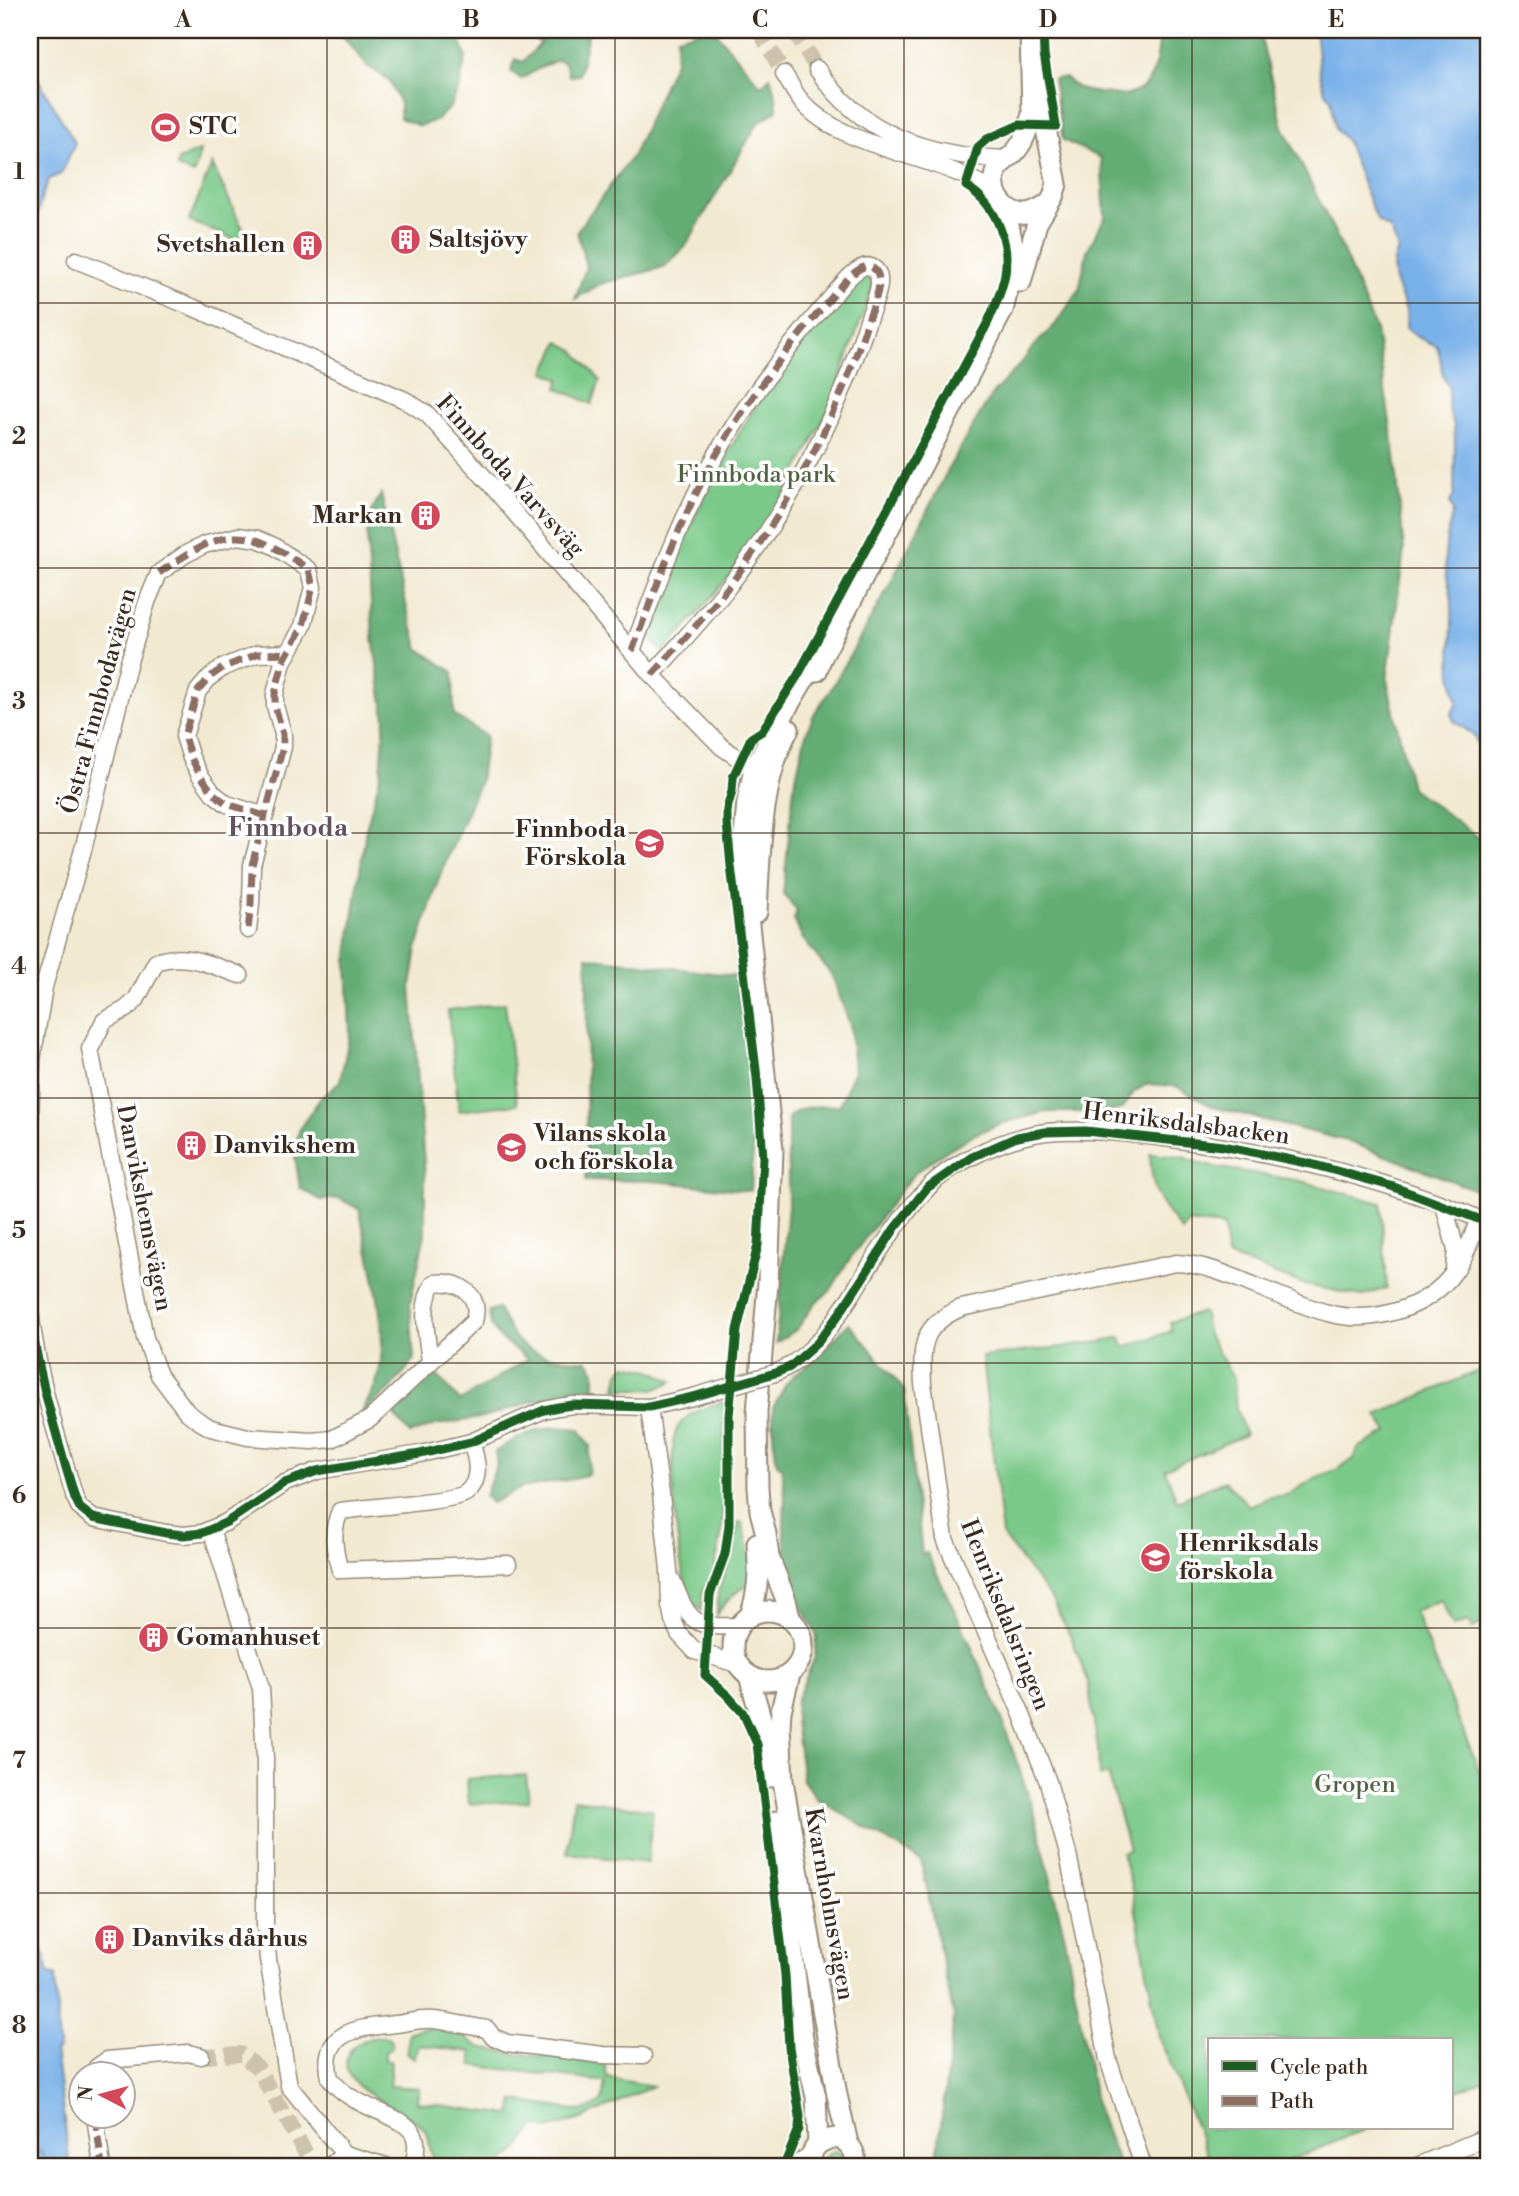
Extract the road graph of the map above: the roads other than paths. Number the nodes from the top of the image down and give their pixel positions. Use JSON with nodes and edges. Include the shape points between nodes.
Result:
{"nodes":[{"id":1,"x":1031,"y":30,"type":"edge"},
{"id":2,"x":1031,"y":55,"type":"junction"},
{"id":3,"x":817,"y":69,"type":"tunnel mouth"},
{"id":4,"x":784,"y":74,"type":"tunnel mouth"},
{"id":5,"x":1010,"y":156,"type":"junction"},
{"id":6,"x":1056,"y":172,"type":"junction"},
{"id":7,"x":1001,"y":200,"type":"junction"},
{"id":8,"x":1047,"y":205,"type":"junction"},
{"id":9,"x":76,"y":260,"type":"dead end"},
{"id":10,"x":1003,"y":310,"type":"junction"},
{"id":11,"x":632,"y":651,"type":"junction"},
{"id":12,"x":288,"y":653,"type":"junction"},
{"id":13,"x":652,"y":675,"type":"junction"},
{"id":14,"x":763,"y":773,"type":"junction"},
{"id":15,"x":265,"y":816,"type":"junction"},
{"id":16,"x":248,"y":930,"type":"dead end"},
{"id":17,"x":240,"y":975,"type":"dead end"},
{"id":18,"x":30,"y":1124,"type":"edge"},
{"id":19,"x":1444,"y":1205,"type":"junction"},
{"id":20,"x":1484,"y":1221,"type":"edge"},
{"id":21,"x":1453,"y":1275,"type":"junction"},
{"id":22,"x":30,"y":1310,"type":"edge"},
{"id":23,"x":430,"y":1361,"type":"junction"},
{"id":24,"x":36,"y":1391,"type":"edge"},
{"id":25,"x":649,"y":1406,"type":"junction"},
{"id":26,"x":332,"y":1439,"type":"junction"},
{"id":27,"x":471,"y":1442,"type":"junction"},
{"id":28,"x":340,"y":1467,"type":"junction"},
{"id":29,"x":760,"y":1511,"type":"junction"},
{"id":30,"x":211,"y":1529,"type":"junction"},
{"id":31,"x":508,"y":1564,"type":"dead end"},
{"id":32,"x":669,"y":1570,"type":"junction"},
{"id":33,"x":790,"y":1618,"type":"junction"},
{"id":34,"x":745,"y":1621,"type":"junction"},
{"id":35,"x":743,"y":1670,"type":"junction"},
{"id":36,"x":790,"y":1674,"type":"junction"},
{"id":37,"x":201,"y":2056,"type":"tunnel mouth"},
{"id":38,"x":643,"y":2056,"type":"dead end"},
{"id":39,"x":107,"y":2060,"type":"edge"},
{"id":40,"x":97,"y":2130,"type":"edge"},
{"id":41,"x":1489,"y":2136,"type":"edge"},
{"id":42,"x":848,"y":2143,"type":"junction"},
{"id":43,"x":344,"y":2154,"type":"junction"},
{"id":44,"x":814,"y":2154,"type":"edge"},
{"id":45,"x":102,"y":2166,"type":"edge"},
{"id":46,"x":330,"y":2166,"type":"edge"},
{"id":47,"x":386,"y":2166,"type":"edge"},
{"id":48,"x":413,"y":2166,"type":"edge"},
{"id":49,"x":795,"y":2166,"type":"edge"},
{"id":50,"x":855,"y":2166,"type":"edge"},
{"id":51,"x":1143,"y":2166,"type":"edge"},
{"id":52,"x":1417,"y":2166,"type":"edge"}],
"edges":[{"from":1,"to":2,"type":"street","name":"Kvarnholmsvägen"},
{"from":2,"to":5,"type":"street","name":"Kvarnholmsvägen","via":[[1032,114],[1024,138]]},
{"from":2,"to":6,"type":"street","name":"Kvarnholmsvägen"},
{"from":3,"to":5,"type":"street","via":[[845,104],[895,136],[936,152]]},
{"from":4,"to":7,"type":"street","via":[[801,102],[823,120],[849,134],[954,171],[984,185]]},
{"from":5,"to":6,"type":"street","via":[[1028,151],[1041,155]]},
{"from":5,"to":7,"type":"street","name":"Kvarnholmsvägen","via":[[996,171],[994,183]]},
{"from":6,"to":8,"type":"street","name":"Kvarnholmsvägen","via":[[1057,184]]},
{"from":7,"to":8,"type":"street","via":[[1011,210],[1026,214]]},
{"from":7,"to":10,"type":"street","name":"Kvarnholmsvägen","via":[[1014,250]]},
{"from":8,"to":10,"type":"street","name":"Kvarnholmsvägen","via":[[1037,223],[1023,277]]},
{"from":9,"to":11,"type":"street","name":"Finnboda Varvsväg","via":[[405,400],[427,414]]},
{"from":10,"to":14,"type":"street","name":"Kvarnholmsvägen","via":[[821,659],[787,708]]},
{"from":11,"to":13,"type":"street","name":"Finnboda Varvsväg"},
{"from":11,"to":13,"type":"street","via":[[680,527],[741,416],[800,334],[845,282],[859,268],[874,270],[879,284],[864,333],[815,450],[757,547]]},
{"from":12,"to":15,"type":"street","name":"Östra Finnbodavägen","via":[[275,694],[283,747]]},
{"from":12,"to":15,"type":"street","via":[[257,654],[210,677],[198,691],[184,736],[191,758],[213,793],[227,804]]},
{"from":12,"to":18,"type":"street","name":"Östra Finnbodavägen","via":[[303,626],[313,587],[309,570],[274,546],[248,537],[224,538],[186,554],[159,573],[128,665],[44,986],[32,1060]]},
{"from":13,"to":14,"type":"street","name":"Finnboda Varvsväg","via":[[722,747]]},
{"from":14,"to":29,"type":"street","name":"Kvarnholmsvägen","via":[[747,802],[742,859],[773,1150],[757,1412]]},
{"from":15,"to":16,"type":"street","name":"Östra Finnbodavägen","via":[[252,865]]},
{"from":17,"to":26,"type":"street","name":"Danvikshemsvägen","via":[[203,961],[156,962],[136,1000],[104,1021],[90,1049],[145,1338],[172,1394],[187,1412],[211,1428],[268,1439]]},
{"from":19,"to":20,"type":"street","name":"Henriksdalsbacken"},
{"from":19,"to":21,"type":"street","via":[[1456,1251]]},
{"from":19,"to":25,"type":"street","name":"Henriksdalsbacken","bridge":true,"via":[[1311,1164],[1223,1146],[1086,1131],[1017,1137],[972,1157],[927,1188],[818,1342],[790,1367]]},
{"from":20,"to":21,"type":"street","name":"Henriksdalsringen"},
{"from":21,"to":51,"type":"street","name":"Henriksdalsringen","via":[[1410,1306],[1380,1315],[1347,1317],[1207,1267],[1176,1263],[961,1308],[931,1327],[926,1339],[923,1384],[945,1539],[1048,1782],[1068,1854],[1108,2059]]},
{"from":22,"to":24,"type":"street"},
{"from":23,"to":23,"type":"street","name":"Danvikshemsvägen","via":[[426,1326],[429,1290],[434,1283],[453,1284],[475,1300],[474,1321]]},
{"from":23,"to":26,"type":"street","name":"Danvikshemsvägen","via":[[370,1419]]},
{"from":24,"to":30,"type":"street","via":[[75,1498],[86,1514],[166,1533],[184,1535]]},
{"from":25,"to":27,"type":"street","via":[[558,1407]]},
{"from":25,"to":32,"type":"street"},
{"from":26,"to":28,"type":"street"},
{"from":27,"to":28,"type":"street"},
{"from":27,"to":31,"type":"street","via":[[477,1473],[465,1495],[340,1511],[333,1544],[340,1570]]},
{"from":28,"to":30,"type":"street","via":[[285,1483]]},
{"from":29,"to":33,"type":"street","name":"Kvarnholmsvägen","via":[[769,1557]]},
{"from":29,"to":34,"type":"street","name":"Kvarnholmsvägen","via":[[757,1599]]},
{"from":30,"to":43,"type":"street","via":[[261,1688],[265,1924],[289,2086]]},
{"from":32,"to":34,"type":"street","via":[[682,1604],[696,1622],[707,1626]]},
{"from":32,"to":35,"type":"street","via":[[670,1605],[679,1634],[695,1651]]},
{"from":33,"to":34,"type":"street","via":[[764,1611]]},
{"from":33,"to":36,"type":"street","name":"Kvarnholmsvägen","via":[[802,1637],[803,1651]]},
{"from":34,"to":35,"type":"street","name":"Kvarnholmsvägen","via":[[734,1637],[733,1650]]},
{"from":35,"to":36,"type":"street","via":[[770,1682]]},
{"from":35,"to":44,"type":"street","name":"Kvarnholmsvägen","via":[[763,1726],[772,1786],[803,2039],[816,2097]]},
{"from":36,"to":42,"type":"street","name":"Kvarnholmsvägen","via":[[780,1726],[783,1781]]},
{"from":37,"to":39,"type":"street","via":[[188,2053]]},
{"from":38,"to":48,"type":"street","via":[[507,2043],[487,2029],[435,2020],[351,2031],[329,2055],[330,2078],[347,2096],[411,2131],[416,2147]]},
{"from":40,"to":45,"type":"street"},
{"from":41,"to":52,"type":"street"},
{"from":42,"to":44,"type":"street","via":[[832,2138]]},
{"from":42,"to":50,"type":"street","name":"Kvarnholmsvägen"},
{"from":43,"to":46,"type":"street"},
{"from":43,"to":47,"type":"street"},
{"from":44,"to":49,"type":"street"}]}
